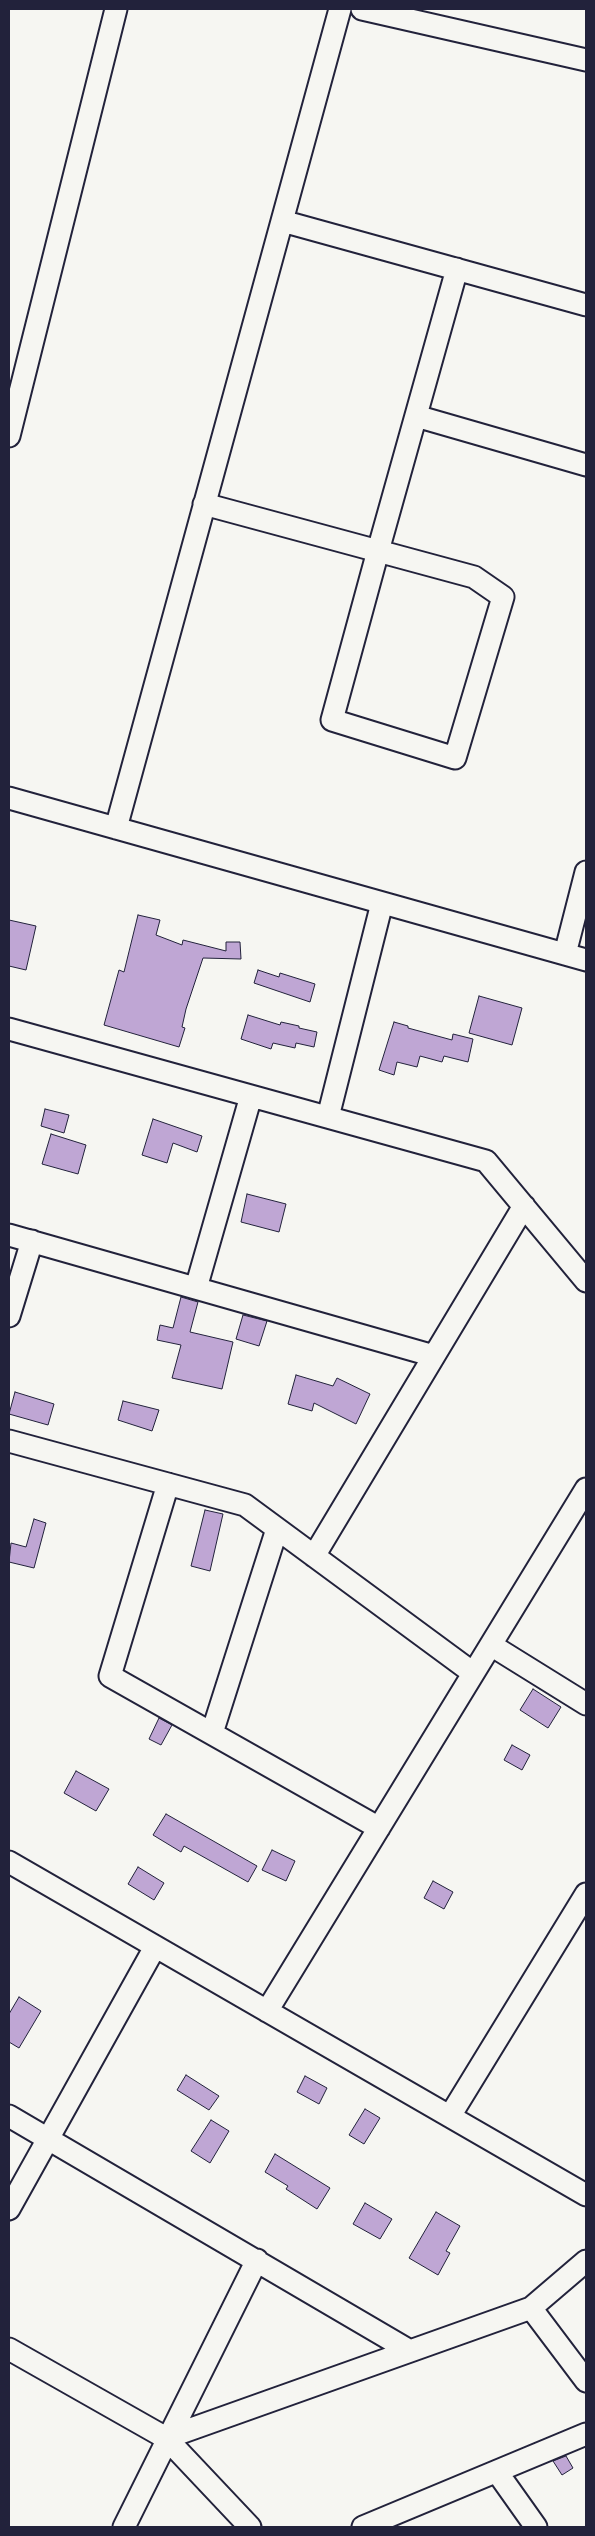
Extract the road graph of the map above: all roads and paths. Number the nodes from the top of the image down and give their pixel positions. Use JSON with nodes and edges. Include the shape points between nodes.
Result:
{"nodes":[{"id":1,"x":116,"y":9,"type":"edge"},
{"id":2,"x":340,"y":9,"type":"edge"},
{"id":3,"x":362,"y":9,"type":"edge"},
{"id":4,"x":586,"y":60,"type":"edge"},
{"id":5,"x":282,"y":220,"type":"junction"},
{"id":6,"x":457,"y":269,"type":"junction"},
{"id":7,"x":586,"y":305,"type":"edge"},
{"id":8,"x":416,"y":416,"type":"junction"},
{"id":9,"x":9,"y":436,"type":"edge"},
{"id":10,"x":586,"y":465,"type":"edge"},
{"id":11,"x":204,"y":504,"type":"junction"},
{"id":12,"x":378,"y":551,"type":"junction"},
{"id":13,"x":9,"y":798,"type":"edge"},
{"id":14,"x":116,"y":828,"type":"junction"},
{"id":15,"x":586,"y":872,"type":"edge"},
{"id":16,"x":382,"y":902,"type":"junction"},
{"id":17,"x":565,"y":954,"type":"junction"},
{"id":18,"x":586,"y":960,"type":"edge"},
{"id":19,"x":9,"y":1029,"type":"edge"},
{"id":20,"x":251,"y":1096,"type":"junction"},
{"id":21,"x":328,"y":1117,"type":"junction"},
{"id":22,"x":524,"y":1206,"type":"junction"},
{"id":23,"x":9,"y":1234,"type":"edge"},
{"id":24,"x":32,"y":1241,"type":"junction"},
{"id":25,"x":586,"y":1281,"type":"edge"},
{"id":26,"x":196,"y":1288,"type":"junction"},
{"id":27,"x":9,"y":1316,"type":"edge"},
{"id":28,"x":434,"y":1356,"type":"junction"},
{"id":29,"x":9,"y":1441,"type":"edge"},
{"id":30,"x":168,"y":1484,"type":"junction"},
{"id":31,"x":586,"y":1489,"type":"edge"},
{"id":32,"x":277,"y":1528,"type":"junction"},
{"id":33,"x":314,"y":1556,"type":"junction"},
{"id":34,"x":491,"y":1645,"type":"junction"},
{"id":35,"x":473,"y":1673,"type":"junction"},
{"id":36,"x":586,"y":1704,"type":"edge"},
{"id":37,"x":212,"y":1733,"type":"junction"},
{"id":38,"x":379,"y":1828,"type":"junction"},
{"id":39,"x":9,"y":1862,"type":"edge"},
{"id":40,"x":586,"y":1894,"type":"edge"},
{"id":41,"x":155,"y":1947,"type":"junction"},
{"id":42,"x":267,"y":2011,"type":"junction"},
{"id":43,"x":9,"y":2116,"type":"edge"},
{"id":44,"x":450,"y":2116,"type":"junction"},
{"id":45,"x":49,"y":2138,"type":"junction"},
{"id":46,"x":586,"y":2195,"type":"edge"},
{"id":47,"x":9,"y":2209,"type":"edge"},
{"id":48,"x":257,"y":2260,"type":"junction"},
{"id":49,"x":586,"y":2261,"type":"edge"},
{"id":50,"x":531,"y":2308,"type":"junction"},
{"id":51,"x":9,"y":2349,"type":"edge"},
{"id":52,"x":410,"y":2351,"type":"junction"},
{"id":53,"x":586,"y":2381,"type":"edge"},
{"id":54,"x":586,"y":2434,"type":"edge"},
{"id":55,"x":166,"y":2438,"type":"junction"},
{"id":56,"x":497,"y":2472,"type":"junction"},
{"id":57,"x":124,"y":2527,"type":"edge"},
{"id":58,"x":250,"y":2527,"type":"edge"},
{"id":59,"x":363,"y":2527,"type":"edge"},
{"id":60,"x":536,"y":2527,"type":"edge"}],
"edges":[{"from":1,"to":9,"type":"street"},
{"from":2,"to":5,"type":"street"},
{"from":3,"to":4,"type":"street"},
{"from":5,"to":6,"type":"street"},
{"from":5,"to":11,"type":"street"},
{"from":6,"to":7,"type":"street"},
{"from":6,"to":8,"type":"street"},
{"from":8,"to":10,"type":"street"},
{"from":8,"to":12,"type":"street"},
{"from":11,"to":12,"type":"street"},
{"from":11,"to":14,"type":"street"},
{"from":12,"to":12,"type":"street","via":[[474,577],[503,597],[455,758],[332,720]]},
{"from":13,"to":14,"type":"street"},
{"from":14,"to":16,"type":"street"},
{"from":15,"to":17,"type":"street"},
{"from":16,"to":17,"type":"street"},
{"from":16,"to":21,"type":"street"},
{"from":17,"to":18,"type":"street"},
{"from":19,"to":20,"type":"street"},
{"from":20,"to":21,"type":"street"},
{"from":20,"to":26,"type":"street"},
{"from":21,"to":22,"type":"street","via":[[486,1161]]},
{"from":22,"to":25,"type":"street"},
{"from":22,"to":28,"type":"street"},
{"from":23,"to":24,"type":"street"},
{"from":24,"to":26,"type":"street"},
{"from":24,"to":27,"type":"street"},
{"from":26,"to":28,"type":"street"},
{"from":28,"to":33,"type":"street"},
{"from":29,"to":30,"type":"street"},
{"from":30,"to":32,"type":"street","via":[[245,1505]]},
{"from":30,"to":37,"type":"street","via":[[110,1676]]},
{"from":31,"to":34,"type":"street"},
{"from":32,"to":33,"type":"street"},
{"from":32,"to":37,"type":"street"},
{"from":33,"to":35,"type":"street"},
{"from":34,"to":35,"type":"street"},
{"from":34,"to":36,"type":"street"},
{"from":35,"to":38,"type":"street"},
{"from":37,"to":38,"type":"street"},
{"from":38,"to":42,"type":"street"},
{"from":39,"to":41,"type":"street"},
{"from":40,"to":44,"type":"street"},
{"from":41,"to":42,"type":"street"},
{"from":41,"to":45,"type":"street"},
{"from":42,"to":44,"type":"street"},
{"from":43,"to":45,"type":"street"},
{"from":44,"to":46,"type":"street"},
{"from":45,"to":47,"type":"street"},
{"from":45,"to":48,"type":"street"},
{"from":48,"to":52,"type":"street"},
{"from":48,"to":55,"type":"street"},
{"from":49,"to":50,"type":"street"},
{"from":50,"to":52,"type":"street"},
{"from":50,"to":53,"type":"street"},
{"from":51,"to":55,"type":"street"},
{"from":52,"to":55,"type":"street"},
{"from":54,"to":56,"type":"street"},
{"from":55,"to":57,"type":"street"},
{"from":55,"to":58,"type":"street"},
{"from":56,"to":59,"type":"street"},
{"from":56,"to":60,"type":"street"}]}
